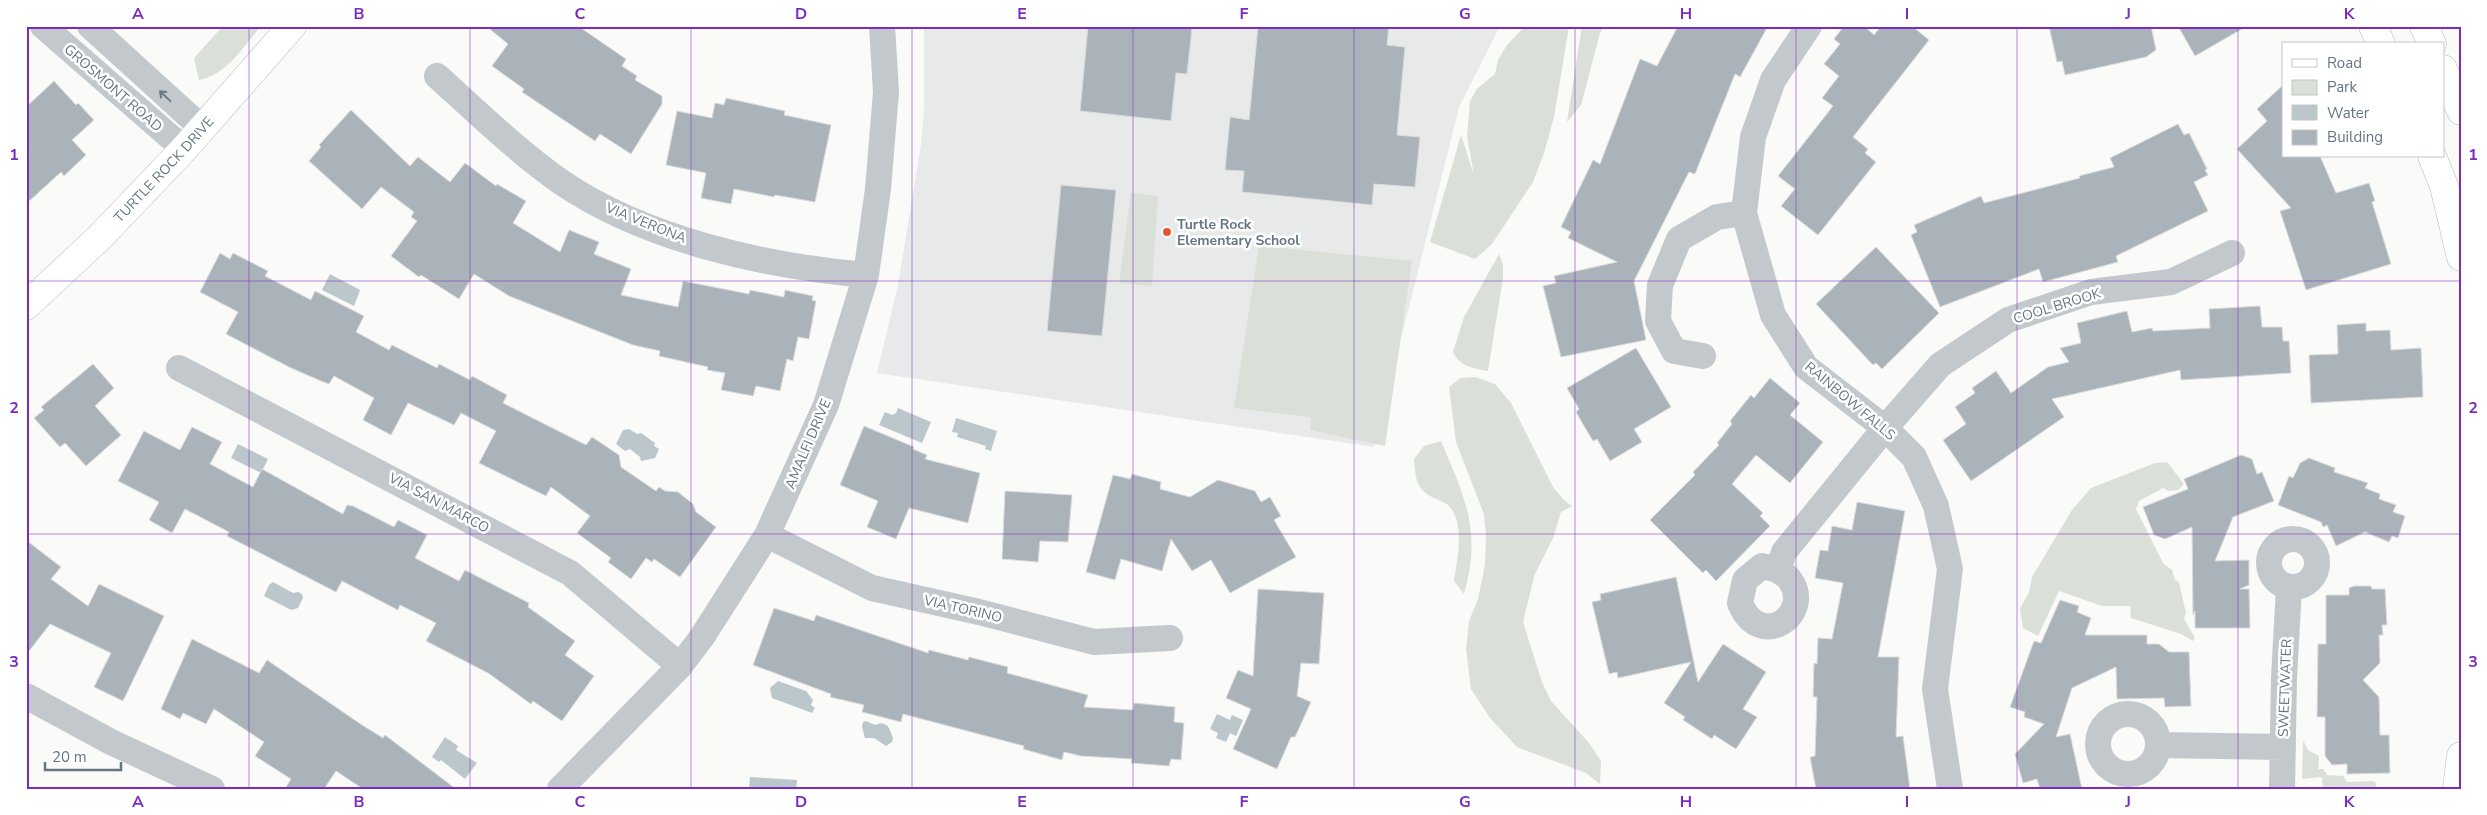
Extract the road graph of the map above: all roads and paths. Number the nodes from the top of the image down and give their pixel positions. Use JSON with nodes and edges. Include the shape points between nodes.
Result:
{"nodes":[{"id":1,"x":43,"y":26,"type":"edge"},
{"id":2,"x":90,"y":26,"type":"edge"},
{"id":3,"x":292,"y":26,"type":"edge"},
{"id":4,"x":882,"y":26,"type":"edge"},
{"id":5,"x":1809,"y":26,"type":"edge"},
{"id":6,"x":2372,"y":26,"type":"edge"},
{"id":7,"x":2424,"y":26,"type":"edge"},
{"id":8,"x":2380,"y":42,"type":"edge"},
{"id":9,"x":2431,"y":42,"type":"edge"},
{"id":10,"x":2444,"y":71,"type":"edge"},
{"id":11,"x":437,"y":76,"type":"dead end"},
{"id":12,"x":2461,"y":110,"type":"edge"},
{"id":13,"x":202,"y":128,"type":"junction"},
{"id":14,"x":184,"y":149,"type":"junction"},
{"id":15,"x":2433,"y":158,"type":"edge"},
{"id":16,"x":1744,"y":213,"type":"junction"},
{"id":17,"x":2232,"y":253,"type":"dead end"},
{"id":18,"x":2461,"y":257,"type":"edge"},
{"id":19,"x":866,"y":275,"type":"junction"},
{"id":20,"x":26,"y":306,"type":"edge"},
{"id":21,"x":1703,"y":356,"type":"dead end"},
{"id":22,"x":179,"y":368,"type":"dead end"},
{"id":23,"x":1885,"y":428,"type":"junction"},
{"id":24,"x":767,"y":535,"type":"junction"},
{"id":25,"x":1778,"y":570,"type":"dead end"},
{"id":26,"x":2289,"y":587,"type":"dead end"},
{"id":27,"x":1170,"y":638,"type":"dead end"},
{"id":28,"x":680,"y":666,"type":"junction"},
{"id":29,"x":26,"y":696,"type":"edge"},
{"id":30,"x":2158,"y":745,"type":"dead end"},
{"id":31,"x":2283,"y":747,"type":"junction"},
{"id":32,"x":2461,"y":756,"type":"edge"},
{"id":33,"x":212,"y":789,"type":"edge"},
{"id":34,"x":560,"y":789,"type":"edge"},
{"id":35,"x":1950,"y":789,"type":"edge"},
{"id":36,"x":2282,"y":789,"type":"edge"},
{"id":37,"x":2457,"y":789,"type":"edge"}],
"edges":[{"from":1,"to":14,"type":"street","name":"GROSMONT ROAD"},
{"from":13,"to":2,"type":"street","name":"GROSMONT ROAD","one_way":true},
{"from":3,"to":13,"type":"street","name":"TURTLE ROCK DRIVE"},
{"from":4,"to":19,"type":"street","name":"AMALFI DRIVE","via":[[886,92],[878,189]]},
{"from":5,"to":16,"type":"street","name":"RAINBOW FALLS","via":[[1773,80],[1753,137]]},
{"from":6,"to":8,"type":"street"},
{"from":7,"to":9,"type":"street"},
{"from":10,"to":12,"type":"street"},
{"from":11,"to":19,"type":"street","name":"VIA VERONA","via":[[561,182],[616,215],[695,243],[811,270]]},
{"from":13,"to":14,"type":"street","name":"TURTLE ROCK DRIVE"},
{"from":14,"to":20,"type":"street","name":"TURTLE ROCK DRIVE","via":[[100,237]]},
{"from":15,"to":18,"type":"street","via":[[2444,186]]},
{"from":16,"to":21,"type":"street","via":[[1717,217],[1679,238],[1660,284],[1658,321],[1674,351]]},
{"from":16,"to":23,"type":"street","name":"RAINBOW FALLS","via":[[1774,315],[1806,367]]},
{"from":17,"to":23,"type":"street","name":"COOL BROOK","via":[[2171,282],[2091,292],[2008,320],[1940,364]]},
{"from":19,"to":24,"type":"street","name":"AMALFI DRIVE","via":[[826,406]]},
{"from":22,"to":28,"type":"street","name":"VIA SAN MARCO","via":[[570,573]]},
{"from":23,"to":25,"type":"street","name":"COOL BROOK","via":[[1784,552]]},
{"from":23,"to":35,"type":"street","name":"RAINBOW FALLS","via":[[1918,465],[1936,506],[1950,569],[1935,688]]},
{"from":24,"to":27,"type":"street","name":"VIA TORINO","via":[[872,588],[1094,642]]},
{"from":24,"to":28,"type":"street","name":"AMALFI DRIVE"},
{"from":26,"to":31,"type":"street","name":"SWEETWATER"},
{"from":28,"to":34,"type":"street","name":"AMALFI DRIVE"},
{"from":29,"to":33,"type":"street","via":[[111,742]]},
{"from":30,"to":31,"type":"street"},
{"from":31,"to":36,"type":"street","name":"SWEETWATER"},
{"from":32,"to":37,"type":"street"}]}
